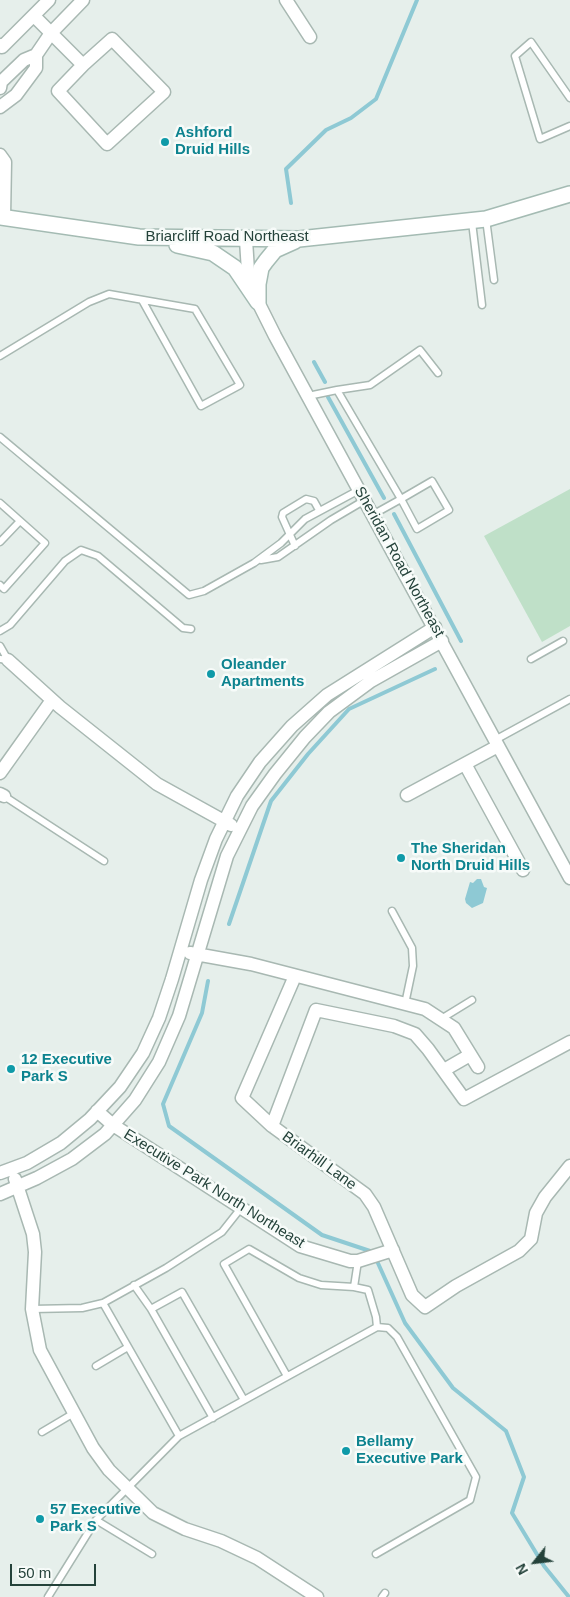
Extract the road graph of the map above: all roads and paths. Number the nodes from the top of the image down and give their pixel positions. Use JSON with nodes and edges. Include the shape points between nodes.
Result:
{"nodes":[{"id":1,"x":49,"y":0,"type":"edge"},
{"id":2,"x":83,"y":0,"type":"edge"},
{"id":3,"x":286,"y":0,"type":"edge"},
{"id":4,"x":34,"y":16,"type":"junction"},
{"id":5,"x":51,"y":33,"type":"junction"},
{"id":6,"x":310,"y":37,"type":"dead end"},
{"id":7,"x":0,"y":45,"type":"edge"},
{"id":8,"x":36,"y":55,"type":"junction"},
{"id":9,"x":83,"y":65,"type":"junction"},
{"id":10,"x":0,"y":88,"type":"edge"},
{"id":11,"x":570,"y":98,"type":"edge"},
{"id":12,"x":0,"y":106,"type":"edge"},
{"id":13,"x":570,"y":126,"type":"edge"},
{"id":14,"x":0,"y":155,"type":"edge"},
{"id":15,"x":570,"y":194,"type":"edge"},
{"id":16,"x":2,"y":217,"type":"edge"},
{"id":17,"x":479,"y":220,"type":"junction"},
{"id":18,"x":139,"y":237,"type":"junction"},
{"id":19,"x":300,"y":239,"type":"junction"},
{"id":20,"x":246,"y":240,"type":"junction"},
{"id":21,"x":494,"y":280,"type":"dead end"},
{"id":22,"x":142,"y":300,"type":"junction"},
{"id":23,"x":258,"y":302,"type":"junction"},
{"id":24,"x":482,"y":305,"type":"dead end"},
{"id":25,"x":0,"y":356,"type":"edge"},
{"id":26,"x":438,"y":373,"type":"dead end"},
{"id":27,"x":337,"y":390,"type":"junction"},
{"id":28,"x":308,"y":396,"type":"junction"},
{"id":29,"x":0,"y":437,"type":"edge"},
{"id":30,"x":363,"y":495,"type":"junction"},
{"id":31,"x":400,"y":499,"type":"junction"},
{"id":32,"x":0,"y":502,"type":"edge"},
{"id":33,"x":320,"y":510,"type":"junction"},
{"id":34,"x":374,"y":514,"type":"junction"},
{"id":35,"x":20,"y":521,"type":"junction"},
{"id":36,"x":289,"y":535,"type":"junction"},
{"id":37,"x":0,"y":542,"type":"edge"},
{"id":38,"x":295,"y":546,"type":"junction"},
{"id":39,"x":259,"y":560,"type":"junction"},
{"id":40,"x":0,"y":585,"type":"edge"},
{"id":41,"x":435,"y":627,"type":"junction"},
{"id":42,"x":191,"y":628,"type":"dead end"},
{"id":43,"x":0,"y":631,"type":"edge"},
{"id":44,"x":442,"y":640,"type":"junction"},
{"id":45,"x":563,"y":641,"type":"dead end"},
{"id":46,"x":0,"y":646,"type":"edge"},
{"id":47,"x":532,"y":659,"type":"dead end"},
{"id":48,"x":4,"y":660,"type":"edge"},
{"id":49,"x":570,"y":699,"type":"edge"},
{"id":50,"x":52,"y":700,"type":"junction"},
{"id":51,"x":497,"y":743,"type":"junction"},
{"id":52,"x":465,"y":764,"type":"junction"},
{"id":53,"x":0,"y":773,"type":"edge"},
{"id":54,"x":2,"y":795,"type":"edge"},
{"id":55,"x":407,"y":795,"type":"dead end"},
{"id":56,"x":225,"y":822,"type":"junction"},
{"id":57,"x":240,"y":830,"type":"junction"},
{"id":58,"x":104,"y":861,"type":"dead end"},
{"id":59,"x":523,"y":870,"type":"dead end"},
{"id":60,"x":570,"y":878,"type":"edge"},
{"id":61,"x":392,"y":911,"type":"dead end"},
{"id":62,"x":181,"y":952,"type":"junction"},
{"id":63,"x":197,"y":955,"type":"junction"},
{"id":64,"x":296,"y":976,"type":"junction"},
{"id":65,"x":472,"y":1000,"type":"dead end"},
{"id":66,"x":405,"y":1004,"type":"junction"},
{"id":67,"x":441,"y":1019,"type":"junction"},
{"id":68,"x":570,"y":1042,"type":"edge"},
{"id":69,"x":470,"y":1055,"type":"junction"},
{"id":70,"x":478,"y":1067,"type":"dead end"},
{"id":71,"x":444,"y":1070,"type":"junction"},
{"id":72,"x":97,"y":1112,"type":"junction"},
{"id":73,"x":113,"y":1125,"type":"junction"},
{"id":74,"x":272,"y":1126,"type":"junction"},
{"id":75,"x":570,"y":1166,"type":"edge"},
{"id":76,"x":6,"y":1171,"type":"edge"},
{"id":77,"x":19,"y":1187,"type":"junction"},
{"id":78,"x":0,"y":1194,"type":"edge"},
{"id":79,"x":241,"y":1208,"type":"junction"},
{"id":80,"x":393,"y":1250,"type":"junction"},
{"id":81,"x":358,"y":1261,"type":"junction"},
{"id":82,"x":134,"y":1285,"type":"junction"},
{"id":83,"x":354,"y":1287,"type":"junction"},
{"id":84,"x":103,"y":1303,"type":"junction"},
{"id":85,"x":32,"y":1309,"type":"junction"},
{"id":86,"x":150,"y":1309,"type":"junction"},
{"id":87,"x":377,"y":1327,"type":"junction"},
{"id":88,"x":128,"y":1347,"type":"junction"},
{"id":89,"x":96,"y":1366,"type":"dead end"},
{"id":90,"x":287,"y":1376,"type":"junction"},
{"id":91,"x":244,"y":1400,"type":"junction"},
{"id":92,"x":74,"y":1412,"type":"junction"},
{"id":93,"x":212,"y":1418,"type":"junction"},
{"id":94,"x":42,"y":1432,"type":"dead end"},
{"id":95,"x":179,"y":1436,"type":"junction"},
{"id":96,"x":127,"y":1490,"type":"junction"},
{"id":97,"x":96,"y":1520,"type":"junction"},
{"id":98,"x":152,"y":1554,"type":"dead end"},
{"id":99,"x":376,"y":1554,"type":"dead end"},
{"id":100,"x":48,"y":1597,"type":"edge"},
{"id":101,"x":317,"y":1597,"type":"edge"}],
"edges":[{"from":1,"to":4,"type":"street"},
{"from":2,"to":5,"type":"street"},
{"from":3,"to":6,"type":"street"},
{"from":4,"to":5,"type":"street"},
{"from":4,"to":7,"type":"street","via":[[2,47]]},
{"from":5,"to":8,"type":"street"},
{"from":5,"to":9,"type":"street"},
{"from":8,"to":10,"type":"street","via":[[24,60],[1,82]]},
{"from":8,"to":12,"type":"street","via":[[36,68],[16,95]]},
{"from":9,"to":9,"type":"street","via":[[58,91],[107,144],[164,92],[112,39]]},
{"from":11,"to":13,"type":"lane","via":[[531,42],[515,56],[540,139]]},
{"from":14,"to":16,"type":"street","via":[[5,162]]},
{"from":15,"to":17,"type":"main road","name":"Briarcliff Road Northeast"},
{"from":16,"to":18,"type":"main road","name":"Briarcliff Road Northeast"},
{"from":17,"to":19,"type":"main road","name":"Briarcliff Road Northeast"},
{"from":17,"to":21,"type":"lane"},
{"from":17,"to":24,"type":"lane"},
{"from":18,"to":20,"type":"main road","name":"Briarcliff Road Northeast"},
{"from":18,"to":23,"type":"main road","via":[[213,254],[235,268]]},
{"from":19,"to":20,"type":"main road","name":"Briarcliff Road Northeast"},
{"from":19,"to":23,"type":"main road","via":[[274,250],[266,261],[258,284]]},
{"from":20,"to":23,"type":"street","name":"Sheridan Road Northeast","via":[[248,270]]},
{"from":22,"to":22,"type":"lane","via":[[195,309],[240,385],[201,406]]},
{"from":22,"to":25,"type":"lane","via":[[109,294],[89,302]]},
{"from":23,"to":28,"type":"street","name":"Sheridan Road Northeast"},
{"from":26,"to":27,"type":"lane","via":[[420,350],[370,385]]},
{"from":27,"to":28,"type":"lane"},
{"from":27,"to":31,"type":"lane"},
{"from":28,"to":30,"type":"street","name":"Sheridan Road Northeast"},
{"from":29,"to":39,"type":"lane","via":[[189,595],[204,591]]},
{"from":30,"to":33,"type":"lane"},
{"from":30,"to":34,"type":"street","name":"Sheridan Road Northeast"},
{"from":30,"to":38,"type":"lane"},
{"from":31,"to":31,"type":"lane","via":[[417,529],[449,510],[432,481]]},
{"from":31,"to":34,"type":"lane"},
{"from":32,"to":35,"type":"lane"},
{"from":33,"to":36,"type":"lane"},
{"from":33,"to":36,"type":"lane","via":[[311,499],[287,509],[282,517]]},
{"from":34,"to":41,"type":"street","name":"Sheridan Road Northeast"},
{"from":35,"to":37,"type":"lane"},
{"from":35,"to":40,"type":"lane","via":[[45,543],[4,589]]},
{"from":36,"to":38,"type":"lane"},
{"from":36,"to":39,"type":"lane"},
{"from":38,"to":39,"type":"lane","via":[[278,557]]},
{"from":41,"to":44,"type":"street","name":"Sheridan Road Northeast"},
{"from":41,"to":56,"type":"street","via":[[327,694],[292,726],[260,762],[237,796]]},
{"from":42,"to":43,"type":"lane","via":[[183,628],[98,556],[82,550],[65,561],[10,625]]},
{"from":44,"to":51,"type":"street","name":"Sheridan Road Northeast"},
{"from":44,"to":57,"type":"street","via":[[371,681],[330,712],[275,774],[252,806]]},
{"from":45,"to":47,"type":"lane"},
{"from":46,"to":48,"type":"lane"},
{"from":48,"to":50,"type":"street"},
{"from":49,"to":51,"type":"lane"},
{"from":50,"to":53,"type":"street"},
{"from":50,"to":56,"type":"street","via":[[157,784]]},
{"from":51,"to":52,"type":"street"},
{"from":51,"to":60,"type":"street","name":"Sheridan Road Northeast"},
{"from":52,"to":55,"type":"street"},
{"from":52,"to":59,"type":"street"},
{"from":54,"to":58,"type":"lane"},
{"from":56,"to":57,"type":"street"},
{"from":56,"to":62,"type":"street","via":[[201,880]]},
{"from":57,"to":63,"type":"street","via":[[218,881]]},
{"from":61,"to":66,"type":"lane","via":[[412,948],[413,966]]},
{"from":62,"to":63,"type":"street"},
{"from":62,"to":72,"type":"street","via":[[143,1054]]},
{"from":63,"to":64,"type":"street","via":[[252,964]]},
{"from":63,"to":73,"type":"street","via":[[179,1016],[159,1062],[135,1100]]},
{"from":64,"to":66,"type":"street"},
{"from":64,"to":74,"type":"street","via":[[242,1098]]},
{"from":65,"to":67,"type":"lane"},
{"from":66,"to":67,"type":"street","via":[[425,1009]]},
{"from":67,"to":69,"type":"street","via":[[454,1028]]},
{"from":68,"to":71,"type":"street","name":"Briarhill Lane","via":[[464,1099]]},
{"from":69,"to":70,"type":"street"},
{"from":69,"to":71,"type":"street"},
{"from":71,"to":74,"type":"street","name":"Briarhill Lane","via":[[415,1034],[394,1026],[316,1010]]},
{"from":72,"to":73,"type":"street","name":"Executive Park North Northeast"},
{"from":72,"to":76,"type":"street","via":[[61,1143]]},
{"from":73,"to":77,"type":"street","via":[[72,1159]]},
{"from":73,"to":79,"type":"street","name":"Executive Park North Northeast"},
{"from":74,"to":80,"type":"street","name":"Briarhill Lane","via":[[365,1194]]},
{"from":75,"to":80,"type":"street","name":"Briarhill Lane","via":[[545,1196],[536,1213],[531,1239],[519,1251],[424,1307],[412,1295]]},
{"from":76,"to":77,"type":"street"},
{"from":77,"to":78,"type":"street"},
{"from":77,"to":85,"type":"street","via":[[35,1252]]},
{"from":79,"to":81,"type":"street","name":"Executive Park North Northeast","via":[[300,1246]]},
{"from":79,"to":82,"type":"lane","via":[[222,1232]]},
{"from":80,"to":81,"type":"street","name":"Executive Park North Northeast"},
{"from":81,"to":83,"type":"lane"},
{"from":82,"to":84,"type":"lane"},
{"from":82,"to":86,"type":"lane"},
{"from":83,"to":87,"type":"lane","via":[[368,1290]]},
{"from":83,"to":90,"type":"lane","via":[[320,1285],[299,1278],[250,1249],[224,1264]]},
{"from":84,"to":85,"type":"lane","via":[[82,1308]]},
{"from":84,"to":88,"type":"lane"},
{"from":85,"to":92,"type":"street","via":[[40,1350]]},
{"from":86,"to":91,"type":"lane","via":[[182,1292]]},
{"from":86,"to":93,"type":"lane"},
{"from":87,"to":90,"type":"lane"},
{"from":87,"to":99,"type":"lane","via":[[388,1328],[397,1336],[476,1477],[470,1500]]},
{"from":88,"to":89,"type":"lane"},
{"from":88,"to":95,"type":"lane"},
{"from":90,"to":91,"type":"lane"},
{"from":91,"to":93,"type":"lane"},
{"from":92,"to":94,"type":"lane"},
{"from":92,"to":96,"type":"street","via":[[93,1448]]},
{"from":93,"to":95,"type":"lane"},
{"from":95,"to":96,"type":"lane"},
{"from":96,"to":97,"type":"lane"},
{"from":96,"to":101,"type":"street","via":[[168,1522],[239,1550]]},
{"from":97,"to":98,"type":"lane"},
{"from":97,"to":100,"type":"lane"}]}
